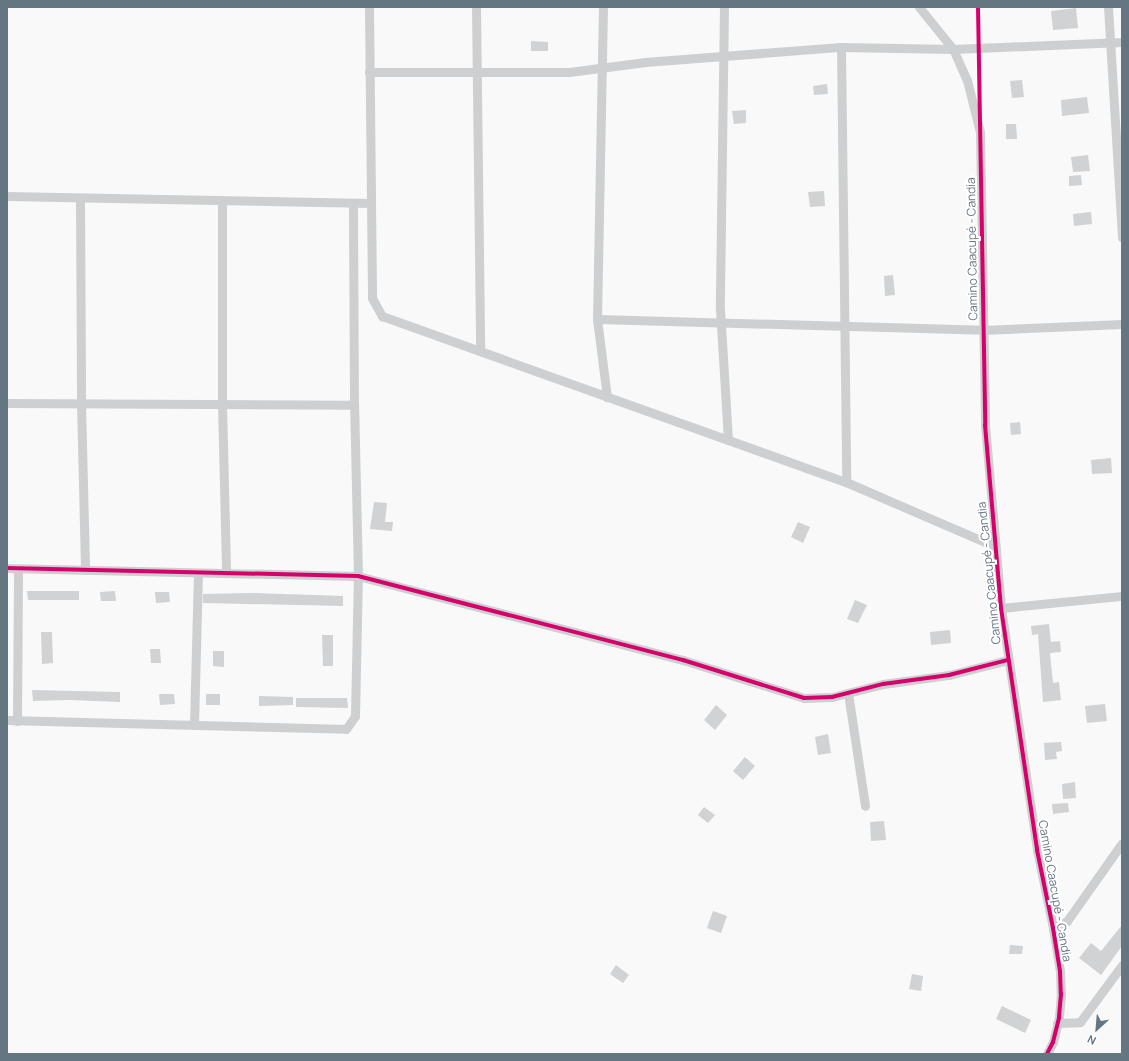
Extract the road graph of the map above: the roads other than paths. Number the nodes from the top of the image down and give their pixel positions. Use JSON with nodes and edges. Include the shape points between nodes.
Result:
{"nodes":[{"id":1,"x":369,"y":7,"type":"edge"},
{"id":2,"x":476,"y":7,"type":"edge"},
{"id":3,"x":603,"y":7,"type":"edge"},
{"id":4,"x":724,"y":7,"type":"edge"},
{"id":5,"x":919,"y":7,"type":"edge"},
{"id":6,"x":1108,"y":7,"type":"edge"},
{"id":7,"x":1122,"y":42,"type":"edge"},
{"id":8,"x":1110,"y":43,"type":"junction"},
{"id":9,"x":841,"y":47,"type":"junction"},
{"id":10,"x":953,"y":49,"type":"junction"},
{"id":11,"x":724,"y":56,"type":"junction"},
{"id":12,"x":602,"y":68,"type":"junction"},
{"id":13,"x":369,"y":72,"type":"junction"},
{"id":14,"x":477,"y":72,"type":"junction"},
{"id":15,"x":7,"y":196,"type":"edge"},
{"id":16,"x":80,"y":198,"type":"junction"},
{"id":17,"x":222,"y":200,"type":"junction"},
{"id":18,"x":353,"y":203,"type":"junction"},
{"id":19,"x":371,"y":203,"type":"junction"},
{"id":20,"x":1122,"y":238,"type":"edge"},
{"id":21,"x":597,"y":319,"type":"junction"},
{"id":22,"x":721,"y":323,"type":"junction"},
{"id":23,"x":1122,"y":324,"type":"edge"},
{"id":24,"x":844,"y":326,"type":"junction"},
{"id":25,"x":983,"y":330,"type":"junction"},
{"id":26,"x":480,"y":351,"type":"junction"},
{"id":27,"x":607,"y":397,"type":"junction"},
{"id":28,"x":7,"y":403,"type":"edge"},
{"id":29,"x":81,"y":403,"type":"junction"},
{"id":30,"x":222,"y":404,"type":"junction"},
{"id":31,"x":354,"y":405,"type":"junction"},
{"id":32,"x":728,"y":440,"type":"junction"},
{"id":33,"x":846,"y":482,"type":"junction"},
{"id":34,"x":996,"y":547,"type":"junction"},
{"id":35,"x":7,"y":568,"type":"edge"},
{"id":36,"x":18,"y":569,"type":"junction"},
{"id":37,"x":85,"y":570,"type":"junction"},
{"id":38,"x":198,"y":572,"type":"junction"},
{"id":39,"x":226,"y":573,"type":"junction"},
{"id":40,"x":358,"y":576,"type":"junction"},
{"id":41,"x":1122,"y":596,"type":"edge"},
{"id":42,"x":1001,"y":608,"type":"junction"},
{"id":43,"x":1008,"y":660,"type":"junction"},
{"id":44,"x":848,"y":693,"type":"junction"},
{"id":45,"x":7,"y":720,"type":"edge"},
{"id":46,"x":17,"y":720,"type":"junction"},
{"id":47,"x":194,"y":725,"type":"junction"},
{"id":48,"x":865,"y":806,"type":"dead end"},
{"id":49,"x":1122,"y":843,"type":"edge"},
{"id":50,"x":1053,"y":928,"type":"junction"},
{"id":51,"x":1122,"y":965,"type":"edge"},
{"id":52,"x":1057,"y":1023,"type":"junction"},
{"id":53,"x":1047,"y":1054,"type":"edge"}],
"edges":[{"from":1,"to":13,"type":"street"},
{"from":2,"to":14,"type":"street"},
{"from":3,"to":12,"type":"street"},
{"from":4,"to":11,"type":"street"},
{"from":5,"to":10,"type":"street","name":"Camino Caacupé - Candia"},
{"from":6,"to":8,"type":"street"},
{"from":7,"to":8,"type":"street"},
{"from":8,"to":10,"type":"street"},
{"from":8,"to":20,"type":"street"},
{"from":9,"to":10,"type":"street"},
{"from":9,"to":11,"type":"street"},
{"from":9,"to":24,"type":"street"},
{"from":10,"to":25,"type":"street","name":"Camino Caacupé - Candia","via":[[966,80],[980,132]]},
{"from":11,"to":12,"type":"street"},
{"from":11,"to":22,"type":"street"},
{"from":12,"to":14,"type":"street","via":[[569,72]]},
{"from":12,"to":21,"type":"street"},
{"from":13,"to":14,"type":"street"},
{"from":13,"to":19,"type":"street"},
{"from":14,"to":26,"type":"street"},
{"from":15,"to":16,"type":"street"},
{"from":16,"to":17,"type":"street"},
{"from":16,"to":29,"type":"street"},
{"from":17,"to":18,"type":"street"},
{"from":17,"to":30,"type":"street"},
{"from":18,"to":19,"type":"street"},
{"from":18,"to":31,"type":"street"},
{"from":19,"to":26,"type":"street","via":[[372,298],[382,316]]},
{"from":21,"to":22,"type":"street"},
{"from":21,"to":27,"type":"street"},
{"from":22,"to":24,"type":"street"},
{"from":22,"to":32,"type":"street"},
{"from":23,"to":25,"type":"street"},
{"from":24,"to":25,"type":"street"},
{"from":24,"to":33,"type":"street"},
{"from":25,"to":34,"type":"street","name":"Camino Caacupé - Candia","via":[[985,425]]},
{"from":26,"to":27,"type":"street"},
{"from":27,"to":32,"type":"street"},
{"from":28,"to":29,"type":"street"},
{"from":29,"to":30,"type":"street"},
{"from":29,"to":37,"type":"street"},
{"from":30,"to":31,"type":"street"},
{"from":30,"to":39,"type":"street"},
{"from":31,"to":40,"type":"street"},
{"from":32,"to":33,"type":"street"},
{"from":33,"to":34,"type":"street"},
{"from":34,"to":42,"type":"street","name":"Camino Caacupé - Candia"},
{"from":35,"to":36,"type":"street"},
{"from":36,"to":37,"type":"street"},
{"from":36,"to":46,"type":"street"},
{"from":37,"to":38,"type":"street"},
{"from":38,"to":39,"type":"street"},
{"from":38,"to":47,"type":"street"},
{"from":39,"to":40,"type":"street"},
{"from":40,"to":44,"type":"street","via":[[683,660],[804,698],[832,698]]},
{"from":40,"to":47,"type":"street","via":[[354,716],[346,729]]},
{"from":41,"to":42,"type":"street"},
{"from":42,"to":43,"type":"street","name":"Camino Caacupé - Candia"},
{"from":43,"to":44,"type":"street","via":[[949,675],[883,684]]},
{"from":43,"to":50,"type":"street","name":"Camino Caacupé - Candia","via":[[1037,850]]},
{"from":44,"to":48,"type":"street"},
{"from":45,"to":46,"type":"street"},
{"from":46,"to":47,"type":"street"},
{"from":49,"to":50,"type":"street","via":[[1067,920]]},
{"from":50,"to":52,"type":"street","name":"Camino Caacupé - Candia","via":[[1061,994]]},
{"from":51,"to":52,"type":"street","via":[[1080,1022]]},
{"from":52,"to":53,"type":"street","name":"Camino Caacupé - Candia","via":[[1053,1042]]}]}
